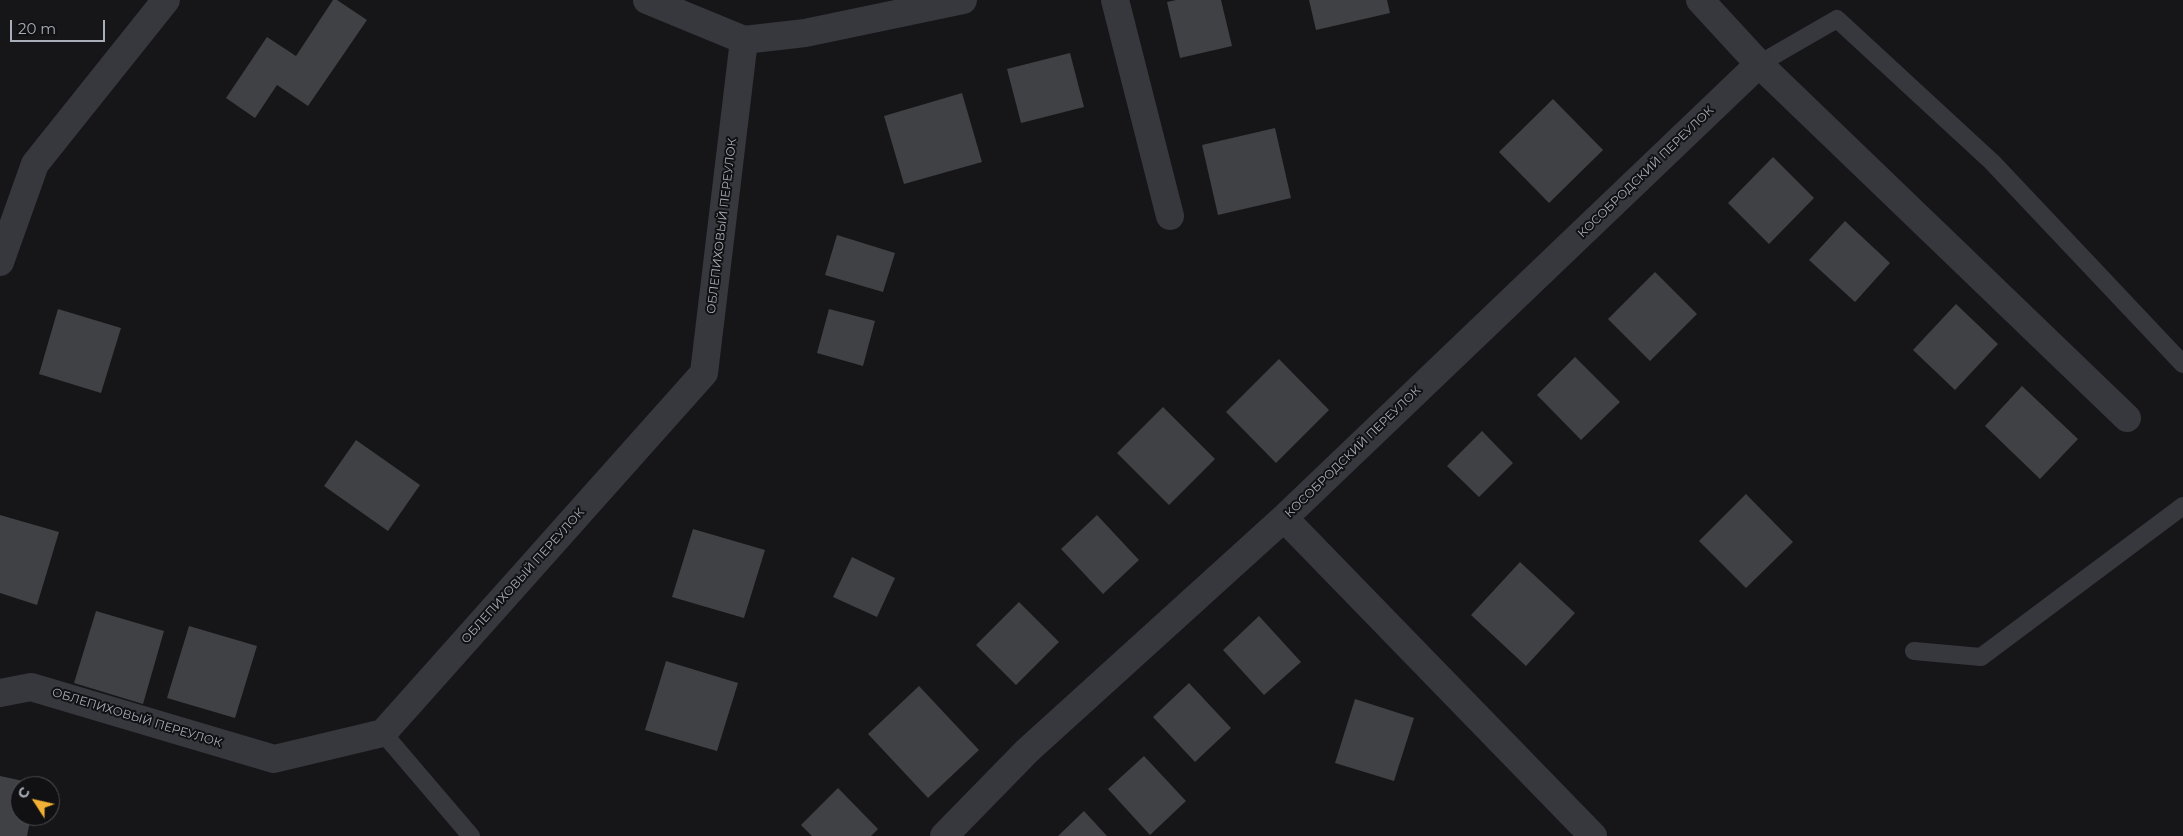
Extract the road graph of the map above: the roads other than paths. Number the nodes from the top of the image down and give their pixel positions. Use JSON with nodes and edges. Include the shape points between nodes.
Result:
{"nodes":[{"id":1,"x":166,"y":0,"type":"edge"},
{"id":2,"x":646,"y":0,"type":"edge"},
{"id":3,"x":963,"y":0,"type":"edge"},
{"id":4,"x":1115,"y":0,"type":"edge"},
{"id":5,"x":1700,"y":0,"type":"edge"},
{"id":6,"x":744,"y":40,"type":"junction"},
{"id":7,"x":1759,"y":64,"type":"junction"},
{"id":8,"x":1170,"y":216,"type":"dead end"},
{"id":9,"x":0,"y":262,"type":"edge"},
{"id":10,"x":2183,"y":364,"type":"edge"},
{"id":11,"x":2127,"y":418,"type":"dead end"},
{"id":12,"x":2183,"y":506,"type":"edge"},
{"id":13,"x":1284,"y":518,"type":"junction"},
{"id":14,"x":1914,"y":651,"type":"dead end"},
{"id":15,"x":0,"y":693,"type":"edge"},
{"id":16,"x":383,"y":734,"type":"junction"},
{"id":17,"x":470,"y":836,"type":"edge"},
{"id":18,"x":944,"y":836,"type":"edge"},
{"id":19,"x":1594,"y":836,"type":"edge"}],
"edges":[{"from":1,"to":9,"type":"street","via":[[35,164]]},
{"from":2,"to":6,"type":"street"},
{"from":3,"to":6,"type":"street","via":[[805,33]]},
{"from":4,"to":8,"type":"street"},
{"from":5,"to":7,"type":"street"},
{"from":6,"to":16,"type":"street","name":"ОБЛЕПИХОВЫЙ ПЕРЕУЛОК","via":[[704,373]]},
{"from":7,"to":10,"type":"lane","via":[[1837,19],[1992,162]]},
{"from":7,"to":11,"type":"street"},
{"from":7,"to":13,"type":"street","name":"КОСОБРОДСКИЙ ПЕРЕУЛОК"},
{"from":12,"to":14,"type":"lane","via":[[1982,657]]},
{"from":13,"to":18,"type":"street","name":"КОСОБРОДСКИЙ ПЕРЕУЛОК","via":[[1027,751]]},
{"from":13,"to":19,"type":"street"},
{"from":15,"to":16,"type":"street","name":"ОБЛЕПИХОВЫЙ ПЕРЕУЛОК","via":[[31,687],[274,759]]},
{"from":16,"to":17,"type":"lane"}]}
